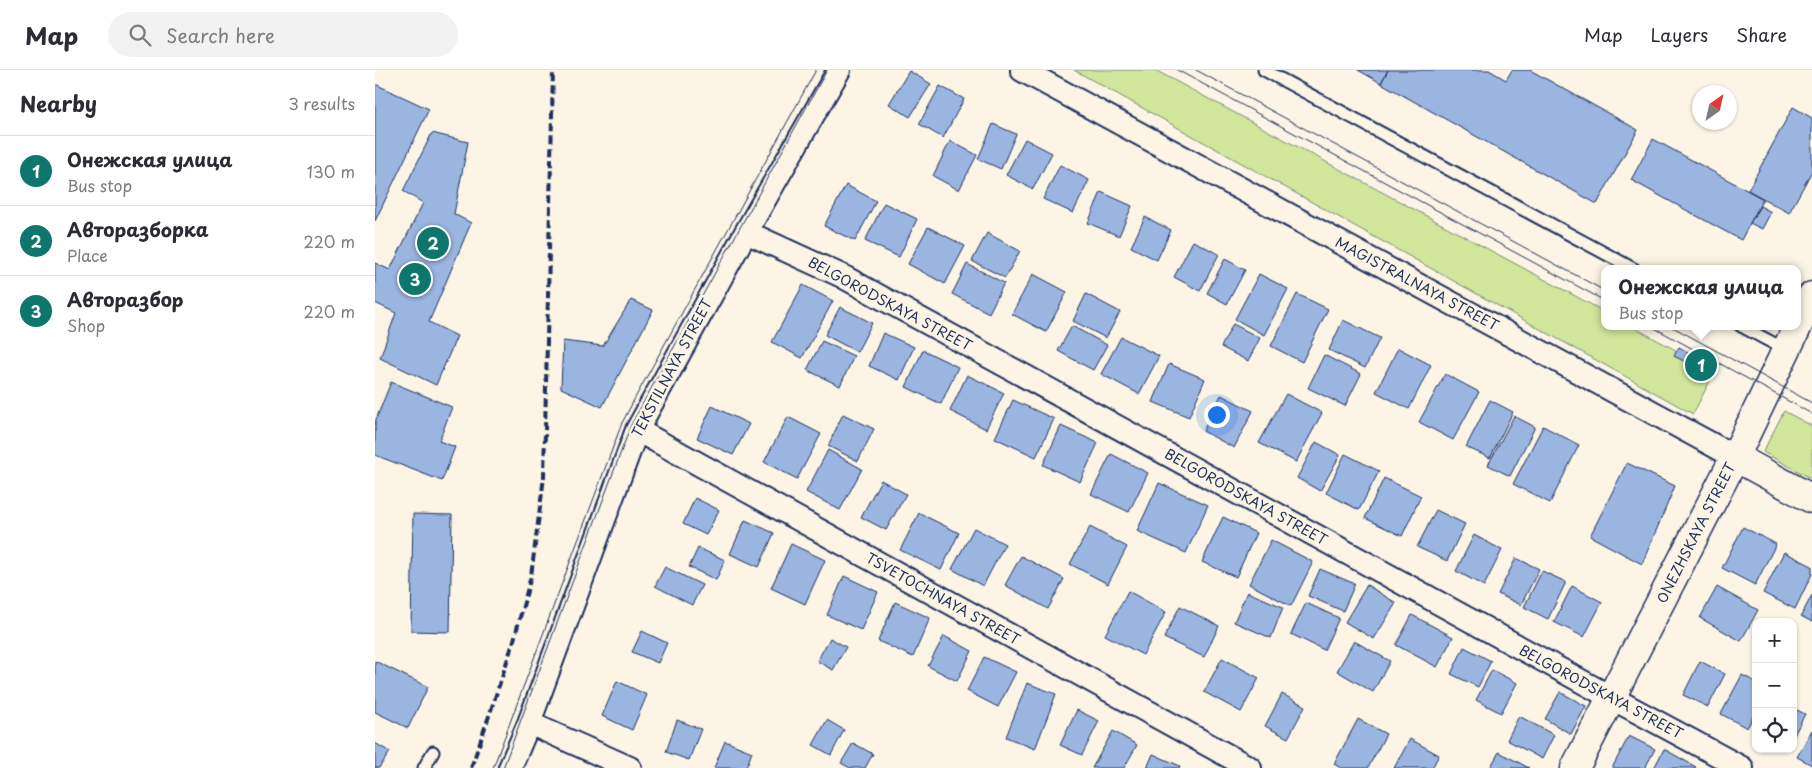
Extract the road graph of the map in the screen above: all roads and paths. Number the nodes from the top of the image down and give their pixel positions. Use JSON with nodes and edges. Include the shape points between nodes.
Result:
{"nodes":[{"id":1,"x":839,"y":70,"type":"edge"},
{"id":2,"x":1022,"y":70,"type":"edge"},
{"id":3,"x":1264,"y":70,"type":"edge"},
{"id":4,"x":746,"y":232,"type":"junction"},
{"id":5,"x":1627,"y":265,"type":"edge"},
{"id":6,"x":1812,"y":296,"type":"edge"},
{"id":7,"x":1801,"y":320,"type":"edge"},
{"id":8,"x":1748,"y":330,"type":"edge"},
{"id":9,"x":1797,"y":330,"type":"edge"},
{"id":10,"x":1787,"y":351,"type":"junction"},
{"id":11,"x":637,"y":430,"type":"junction"},
{"id":12,"x":1735,"y":457,"type":"junction"},
{"id":13,"x":1812,"y":499,"type":"edge"},
{"id":14,"x":1612,"y":698,"type":"junction"},
{"id":15,"x":529,"y":724,"type":"junction"},
{"id":16,"x":433,"y":752,"type":"dead end"},
{"id":17,"x":424,"y":768,"type":"edge"},
{"id":18,"x":510,"y":768,"type":"edge"},
{"id":19,"x":630,"y":768,"type":"edge"},
{"id":20,"x":1250,"y":768,"type":"edge"},
{"id":21,"x":1575,"y":768,"type":"edge"},
{"id":22,"x":1743,"y":768,"type":"edge"}],
"edges":[{"from":1,"to":4,"type":"street","name":"TEKSTILNAYA STREET"},
{"from":2,"to":12,"type":"street","name":"MAGISTRALNAYA STREET"},
{"from":3,"to":5,"type":"lane"},
{"from":4,"to":11,"type":"street","name":"TEKSTILNAYA STREET"},
{"from":4,"to":14,"type":"street","name":"BELGORODSKAYA STREET","via":[[842,276]]},
{"from":6,"to":7,"type":"street","name":"ONEZHSKAYA STREET"},
{"from":8,"to":10,"type":"lane"},
{"from":9,"to":10,"type":"street","name":"ONEZHSKAYA STREET"},
{"from":10,"to":12,"type":"street","name":"ONEZHSKAYA STREET"},
{"from":11,"to":15,"type":"street","name":"TEKSTILNAYA STREET"},
{"from":11,"to":20,"type":"street","name":"TSVETOCHNAYA STREET"},
{"from":12,"to":13,"type":"street","name":"MAGISTRALNAYA STREET"},
{"from":12,"to":14,"type":"street","name":"ONEZHSKAYA STREET"},
{"from":14,"to":21,"type":"street","name":"ONEZHSKAYA STREET"},
{"from":14,"to":22,"type":"street","name":"BELGORODSKAYA STREET"},
{"from":15,"to":18,"type":"street","name":"TEKSTILNAYA STREET"},
{"from":15,"to":19,"type":"street"},
{"from":16,"to":17,"type":"lane"}]}
